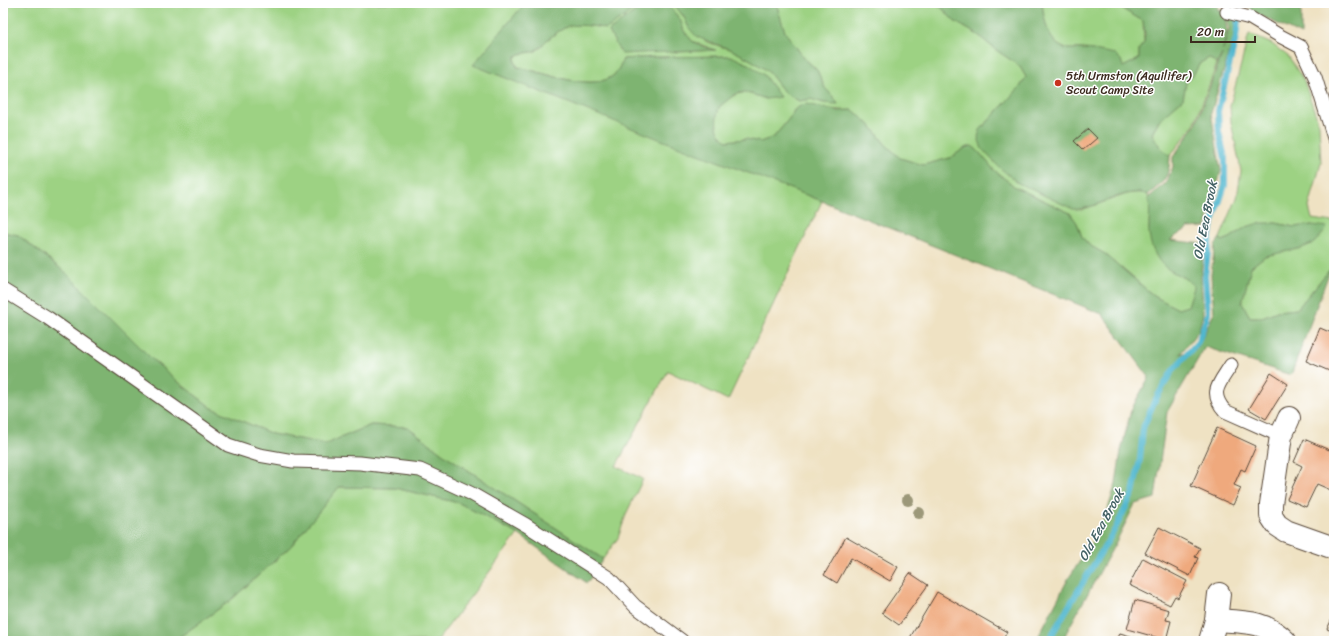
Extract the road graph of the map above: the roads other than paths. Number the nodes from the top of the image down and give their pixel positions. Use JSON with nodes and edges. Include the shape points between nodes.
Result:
{"nodes":[{"id":1,"x":1227,"y":12,"type":"dead end"},
{"id":2,"x":1334,"y":138,"type":"edge"},
{"id":3,"x":3,"y":290,"type":"edge"},
{"id":4,"x":1231,"y":365,"type":"dead end"},
{"id":5,"x":1285,"y":427,"type":"joint"},
{"id":6,"x":1334,"y":548,"type":"edge"},
{"id":7,"x":1219,"y":594,"type":"dead end"},
{"id":8,"x":1216,"y":620,"type":"junction"},
{"id":9,"x":682,"y":641,"type":"edge"},
{"id":10,"x":1210,"y":641,"type":"edge"},
{"id":11,"x":1285,"y":641,"type":"edge"}],
"edges":[{"from":1,"to":2,"type":"lane","via":[[1250,18],[1301,47],[1315,77]]},
{"from":3,"to":9,"type":"lane","via":[[228,446],[293,461],[360,463],[420,470],[476,496],[608,578],[635,606]]},
{"from":4,"to":5,"type":"lane","via":[[1217,388],[1216,398],[1219,404],[1226,411]]},
{"from":5,"to":6,"type":"street","via":[[1271,516],[1277,525],[1286,531]]},
{"from":7,"to":8,"type":"street"},
{"from":8,"to":10,"type":"street"},
{"from":8,"to":11,"type":"street","via":[[1248,622],[1263,626]]}]}
